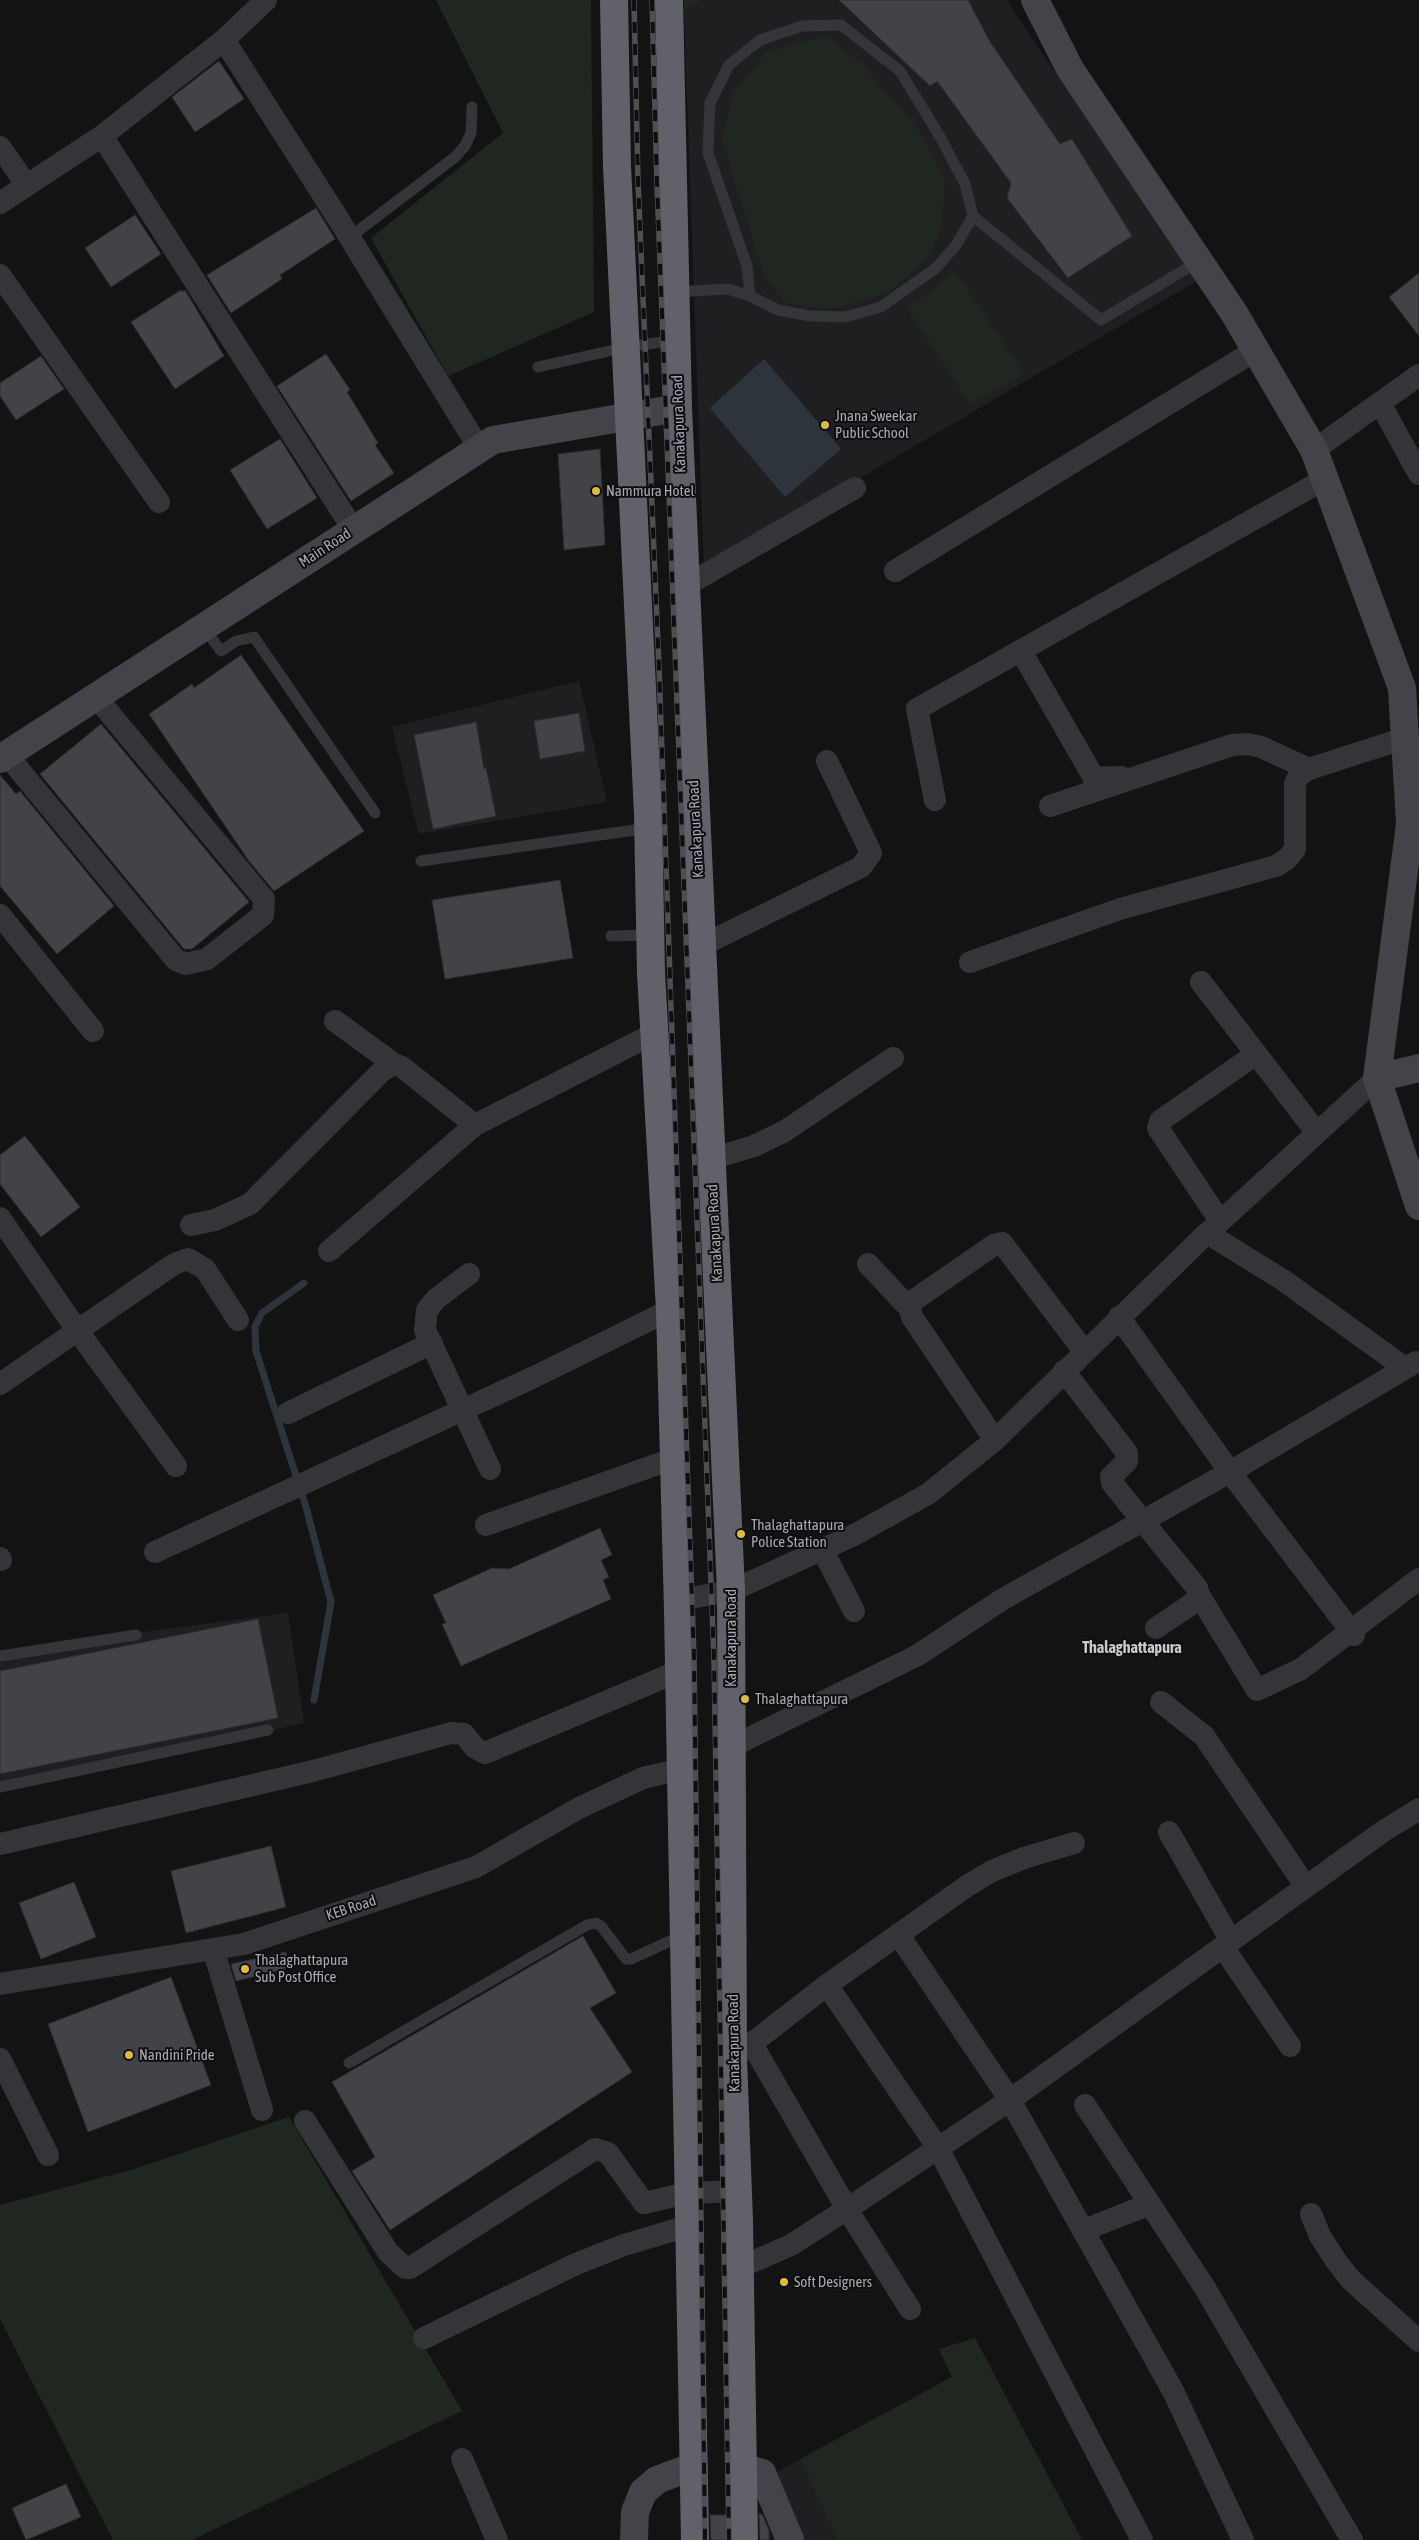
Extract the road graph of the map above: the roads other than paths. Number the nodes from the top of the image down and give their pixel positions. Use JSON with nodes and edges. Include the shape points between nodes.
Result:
{"nodes":[{"id":1,"x":266,"y":0,"type":"edge"},
{"id":2,"x":614,"y":0,"type":"edge"},
{"id":3,"x":669,"y":0,"type":"edge"},
{"id":4,"x":1036,"y":0,"type":"edge"},
{"id":5,"x":224,"y":40,"type":"junction"},
{"id":6,"x":472,"y":107,"type":"dead end"},
{"id":7,"x":102,"y":136,"type":"junction"},
{"id":8,"x":0,"y":147,"type":"edge"},
{"id":9,"x":27,"y":185,"type":"junction"},
{"id":10,"x":0,"y":203,"type":"edge"},
{"id":11,"x":973,"y":216,"type":"junction"},
{"id":12,"x":350,"y":237,"type":"junction"},
{"id":13,"x":1199,"y":261,"type":"junction"},
{"id":14,"x":0,"y":275,"type":"edge"},
{"id":15,"x":676,"y":292,"type":"junction"},
{"id":16,"x":750,"y":296,"type":"junction"},
{"id":17,"x":677,"y":340,"type":"junction"},
{"id":18,"x":627,"y":347,"type":"junction"},
{"id":19,"x":1256,"y":350,"type":"junction"},
{"id":20,"x":538,"y":367,"type":"dead end"},
{"id":21,"x":1419,"y":375,"type":"edge"},
{"id":22,"x":1380,"y":403,"type":"junction"},
{"id":23,"x":678,"y":408,"type":"junction"},
{"id":24,"x":631,"y":416,"type":"junction"},
{"id":25,"x":479,"y":448,"type":"junction"},
{"id":26,"x":1314,"y":450,"type":"junction"},
{"id":27,"x":1419,"y":474,"type":"edge"},
{"id":28,"x":1324,"y":479,"type":"junction"},
{"id":29,"x":855,"y":488,"type":"dead end"},
{"id":30,"x":160,"y":502,"type":"dead end"},
{"id":31,"x":353,"y":530,"type":"junction"},
{"id":32,"x":895,"y":571,"type":"dead end"},
{"id":33,"x":685,"y":586,"type":"junction"},
{"id":34,"x":203,"y":627,"type":"junction"},
{"id":35,"x":1021,"y":651,"type":"junction"},
{"id":36,"x":96,"y":697,"type":"junction"},
{"id":37,"x":1405,"y":738,"type":"junction"},
{"id":38,"x":3,"y":757,"type":"edge"},
{"id":39,"x":826,"y":761,"type":"dead end"},
{"id":40,"x":1309,"y":769,"type":"junction"},
{"id":41,"x":1136,"y":776,"type":"junction"},
{"id":42,"x":935,"y":800,"type":"dead end"},
{"id":43,"x":1050,"y":806,"type":"dead end"},
{"id":44,"x":375,"y":813,"type":"dead end"},
{"id":45,"x":648,"y":828,"type":"junction"},
{"id":46,"x":421,"y":861,"type":"dead end"},
{"id":47,"x":0,"y":915,"type":"edge"},
{"id":48,"x":650,"y":935,"type":"junction"},
{"id":49,"x":611,"y":936,"type":"dead end"},
{"id":50,"x":702,"y":946,"type":"junction"},
{"id":51,"x":970,"y":962,"type":"dead end"},
{"id":52,"x":1201,"y":982,"type":"dead end"},
{"id":53,"x":335,"y":1021,"type":"dead end"},
{"id":54,"x":93,"y":1031,"type":"dead end"},
{"id":55,"x":653,"y":1034,"type":"junction"},
{"id":56,"x":1256,"y":1054,"type":"junction"},
{"id":57,"x":893,"y":1058,"type":"dead end"},
{"id":58,"x":394,"y":1064,"type":"junction"},
{"id":59,"x":1419,"y":1068,"type":"edge"},
{"id":60,"x":1377,"y":1078,"type":"junction"},
{"id":61,"x":476,"y":1125,"type":"junction"},
{"id":62,"x":1317,"y":1133,"type":"junction"},
{"id":63,"x":711,"y":1159,"type":"junction"},
{"id":64,"x":1419,"y":1206,"type":"edge"},
{"id":65,"x":0,"y":1218,"type":"edge"},
{"id":66,"x":191,"y":1226,"type":"dead end"},
{"id":67,"x":1214,"y":1227,"type":"junction"},
{"id":68,"x":329,"y":1250,"type":"dead end"},
{"id":69,"x":868,"y":1264,"type":"dead end"},
{"id":70,"x":469,"y":1274,"type":"dead end"},
{"id":71,"x":910,"y":1308,"type":"junction"},
{"id":72,"x":670,"y":1310,"type":"junction"},
{"id":73,"x":1120,"y":1317,"type":"junction"},
{"id":74,"x":238,"y":1320,"type":"dead end"},
{"id":75,"x":77,"y":1330,"type":"junction"},
{"id":76,"x":432,"y":1343,"type":"junction"},
{"id":77,"x":1084,"y":1351,"type":"junction"},
{"id":78,"x":1412,"y":1364,"type":"edge"},
{"id":79,"x":1064,"y":1371,"type":"junction"},
{"id":80,"x":0,"y":1384,"type":"edge"},
{"id":81,"x":464,"y":1409,"type":"junction"},
{"id":82,"x":288,"y":1413,"type":"dead end"},
{"id":83,"x":996,"y":1440,"type":"junction"},
{"id":84,"x":672,"y":1459,"type":"junction"},
{"id":85,"x":176,"y":1466,"type":"dead end"},
{"id":86,"x":490,"y":1469,"type":"dead end"},
{"id":87,"x":1230,"y":1472,"type":"junction"},
{"id":88,"x":1144,"y":1520,"type":"junction"},
{"id":89,"x":486,"y":1525,"type":"dead end"},
{"id":90,"x":822,"y":1549,"type":"junction"},
{"id":91,"x":155,"y":1552,"type":"dead end"},
{"id":92,"x":1419,"y":1579,"type":"edge"},
{"id":93,"x":731,"y":1591,"type":"junction"},
{"id":94,"x":1199,"y":1594,"type":"junction"},
{"id":95,"x":678,"y":1600,"type":"junction"},
{"id":96,"x":854,"y":1612,"type":"dead end"},
{"id":97,"x":1156,"y":1628,"type":"dead end"},
{"id":98,"x":1352,"y":1633,"type":"junction"},
{"id":99,"x":136,"y":1634,"type":"dead end"},
{"id":100,"x":0,"y":1656,"type":"edge"},
{"id":101,"x":679,"y":1671,"type":"junction"},
{"id":102,"x":1161,"y":1702,"type":"dead end"},
{"id":103,"x":268,"y":1730,"type":"dead end"},
{"id":104,"x":731,"y":1748,"type":"junction"},
{"id":105,"x":681,"y":1769,"type":"junction"},
{"id":106,"x":0,"y":1787,"type":"edge"},
{"id":107,"x":1419,"y":1809,"type":"edge"},
{"id":108,"x":1169,"y":1832,"type":"dead end"},
{"id":109,"x":1074,"y":1843,"type":"dead end"},
{"id":110,"x":0,"y":1844,"type":"edge"},
{"id":111,"x":1306,"y":1887,"type":"junction"},
{"id":112,"x":898,"y":1934,"type":"junction"},
{"id":113,"x":683,"y":1935,"type":"junction"},
{"id":114,"x":1227,"y":1944,"type":"junction"},
{"id":115,"x":213,"y":1949,"type":"junction"},
{"id":116,"x":0,"y":1984,"type":"edge"},
{"id":117,"x":827,"y":1985,"type":"junction"},
{"id":118,"x":1290,"y":2046,"type":"dead end"},
{"id":119,"x":743,"y":2051,"type":"junction"},
{"id":120,"x":0,"y":2059,"type":"edge"},
{"id":121,"x":349,"y":2063,"type":"dead end"},
{"id":122,"x":1010,"y":2100,"type":"junction"},
{"id":123,"x":1085,"y":2105,"type":"dead end"},
{"id":124,"x":262,"y":2110,"type":"dead end"},
{"id":125,"x":305,"y":2121,"type":"dead end"},
{"id":126,"x":938,"y":2148,"type":"junction"},
{"id":127,"x":48,"y":2155,"type":"dead end"},
{"id":128,"x":738,"y":2191,"type":"junction"},
{"id":129,"x":687,"y":2193,"type":"junction"},
{"id":130,"x":1150,"y":2204,"type":"junction"},
{"id":131,"x":847,"y":2209,"type":"junction"},
{"id":132,"x":1311,"y":2214,"type":"dead end"},
{"id":133,"x":688,"y":2226,"type":"junction"},
{"id":134,"x":1084,"y":2230,"type":"junction"},
{"id":135,"x":738,"y":2263,"type":"junction"},
{"id":136,"x":910,"y":2309,"type":"dead end"},
{"id":137,"x":424,"y":2338,"type":"dead end"},
{"id":138,"x":1419,"y":2340,"type":"edge"},
{"id":139,"x":462,"y":2459,"type":"dead end"},
{"id":140,"x":694,"y":2466,"type":"junction"},
{"id":141,"x":741,"y":2467,"type":"junction"},
{"id":142,"x":497,"y":2540,"type":"edge"},
{"id":143,"x":634,"y":2540,"type":"edge"},
{"id":144,"x":695,"y":2540,"type":"edge"},
{"id":145,"x":744,"y":2540,"type":"edge"},
{"id":146,"x":790,"y":2540,"type":"edge"},
{"id":147,"x":1142,"y":2540,"type":"edge"},
{"id":148,"x":1243,"y":2540,"type":"edge"},
{"id":149,"x":1352,"y":2540,"type":"edge"}],
"edges":[{"from":1,"to":5,"type":"street"},
{"from":2,"to":18,"type":"highway","via":[[617,166]]},
{"from":3,"to":15,"type":"highway","name":"Kanakapura Road"},
{"from":4,"to":13,"type":"street","via":[[1070,69]]},
{"from":5,"to":7,"type":"street"},
{"from":5,"to":12,"type":"street"},
{"from":6,"to":12,"type":"lane","via":[[471,133],[454,158]]},
{"from":7,"to":9,"type":"street"},
{"from":7,"to":31,"type":"street"},
{"from":8,"to":9,"type":"street"},
{"from":9,"to":10,"type":"street"},
{"from":11,"to":13,"type":"lane","via":[[1101,320]]},
{"from":11,"to":16,"type":"lane","via":[[957,244],[936,268],[881,307],[845,317],[810,316],[778,310]]},
{"from":11,"to":16,"type":"lane","via":[[965,184],[900,71],[841,24],[802,26],[760,40],[729,65],[710,103],[708,153],[747,266]]},
{"from":12,"to":25,"type":"street"},
{"from":13,"to":19,"type":"street"},
{"from":14,"to":30,"type":"street"},
{"from":15,"to":16,"type":"lane","via":[[728,289]]},
{"from":15,"to":17,"type":"highway","name":"Kanakapura Road"},
{"from":17,"to":18,"type":"lane"},
{"from":17,"to":23,"type":"highway","name":"Kanakapura Road"},
{"from":18,"to":20,"type":"lane"},
{"from":18,"to":24,"type":"highway"},
{"from":19,"to":26,"type":"street"},
{"from":19,"to":32,"type":"street"},
{"from":21,"to":22,"type":"street"},
{"from":22,"to":26,"type":"street"},
{"from":22,"to":27,"type":"street"},
{"from":23,"to":24,"type":"street","name":"Main Road"},
{"from":23,"to":33,"type":"highway","name":"Kanakapura Road"},
{"from":24,"to":25,"type":"street","name":"Main Road","via":[[492,440]]},
{"from":24,"to":45,"type":"highway"},
{"from":25,"to":31,"type":"street","name":"Main Road"},
{"from":26,"to":28,"type":"street"},
{"from":28,"to":35,"type":"street"},
{"from":28,"to":37,"type":"street","via":[[1402,688]]},
{"from":29,"to":33,"type":"street"},
{"from":31,"to":34,"type":"street","name":"Main Road"},
{"from":33,"to":50,"type":"highway","name":"Kanakapura Road"},
{"from":34,"to":36,"type":"street","name":"Main Road"},
{"from":34,"to":44,"type":"lane","via":[[221,652],[236,641],[254,637]]},
{"from":35,"to":41,"type":"street","via":[[1094,778]]},
{"from":35,"to":42,"type":"street","via":[[917,709]]},
{"from":36,"to":38,"type":"street","name":"Main Road"},
{"from":36,"to":38,"type":"street","via":[[264,899],[263,915],[206,959],[186,964],[176,960]]},
{"from":37,"to":40,"type":"street"},
{"from":37,"to":60,"type":"street","via":[[1410,824]]},
{"from":39,"to":50,"type":"street","via":[[872,853],[861,867]]},
{"from":40,"to":41,"type":"street","via":[[1247,744],[1232,745]]},
{"from":40,"to":51,"type":"street","via":[[1299,776],[1295,784],[1294,849],[1276,866],[1120,909]]},
{"from":41,"to":43,"type":"street"},
{"from":45,"to":46,"type":"lane"},
{"from":45,"to":48,"type":"highway"},
{"from":47,"to":54,"type":"street"},
{"from":48,"to":49,"type":"lane"},
{"from":48,"to":55,"type":"highway"},
{"from":50,"to":63,"type":"highway","name":"Kanakapura Road"},
{"from":52,"to":56,"type":"street"},
{"from":53,"to":58,"type":"street"},
{"from":55,"to":61,"type":"street"},
{"from":55,"to":72,"type":"highway"},
{"from":56,"to":62,"type":"street"},
{"from":56,"to":67,"type":"street","via":[[1160,1120],[1158,1128]]},
{"from":57,"to":63,"type":"street","via":[[785,1131],[754,1146]]},
{"from":58,"to":61,"type":"street"},
{"from":58,"to":66,"type":"street","via":[[383,1070],[250,1204],[215,1220]]},
{"from":59,"to":60,"type":"street"},
{"from":60,"to":62,"type":"street"},
{"from":60,"to":64,"type":"street"},
{"from":61,"to":68,"type":"street"},
{"from":62,"to":67,"type":"street"},
{"from":63,"to":93,"type":"highway","name":"Kanakapura Road"},
{"from":65,"to":75,"type":"street"},
{"from":67,"to":73,"type":"street"},
{"from":67,"to":78,"type":"street","via":[[1283,1280]]},
{"from":69,"to":71,"type":"street"},
{"from":70,"to":76,"type":"street","via":[[427,1310],[425,1330]]},
{"from":71,"to":77,"type":"street","via":[[914,1300],[994,1244],[1002,1243]]},
{"from":71,"to":83,"type":"street","via":[[912,1317]]},
{"from":72,"to":81,"type":"street"},
{"from":72,"to":84,"type":"highway"},
{"from":73,"to":77,"type":"street"},
{"from":73,"to":87,"type":"street"},
{"from":74,"to":75,"type":"street","via":[[205,1269],[188,1259],[174,1264]]},
{"from":75,"to":80,"type":"street"},
{"from":75,"to":85,"type":"street"},
{"from":76,"to":81,"type":"street"},
{"from":76,"to":82,"type":"street"},
{"from":77,"to":79,"type":"street"},
{"from":78,"to":87,"type":"street"},
{"from":79,"to":83,"type":"street"},
{"from":79,"to":88,"type":"street","via":[[1127,1454],[1127,1461],[1111,1477],[1112,1484]]},
{"from":81,"to":86,"type":"street"},
{"from":81,"to":91,"type":"street"},
{"from":83,"to":90,"type":"street","via":[[928,1494]]},
{"from":84,"to":89,"type":"street"},
{"from":84,"to":95,"type":"highway"},
{"from":87,"to":88,"type":"street"},
{"from":87,"to":98,"type":"street"},
{"from":88,"to":94,"type":"street"},
{"from":88,"to":104,"type":"street","via":[[1003,1599],[918,1655]]},
{"from":90,"to":93,"type":"street"},
{"from":90,"to":96,"type":"street"},
{"from":92,"to":98,"type":"street"},
{"from":93,"to":95,"type":"street"},
{"from":93,"to":104,"type":"highway","name":"Kanakapura Road"},
{"from":94,"to":97,"type":"street","via":[[1196,1601]]},
{"from":94,"to":98,"type":"street","via":[[1257,1690],[1301,1669]]},
{"from":95,"to":101,"type":"highway"},
{"from":99,"to":100,"type":"lane"},
{"from":101,"to":105,"type":"highway"},
{"from":101,"to":110,"type":"street","via":[[485,1753],[475,1748],[464,1734],[451,1733],[312,1771]]},
{"from":102,"to":111,"type":"street","via":[[1204,1736]]},
{"from":103,"to":106,"type":"lane"},
{"from":104,"to":119,"type":"highway","name":"Kanakapura Road"},
{"from":105,"to":113,"type":"highway"},
{"from":105,"to":115,"type":"street","name":"KEB Road","via":[[643,1778],[579,1808],[476,1867],[244,1944]]},
{"from":107,"to":111,"type":"street"},
{"from":108,"to":114,"type":"street"},
{"from":109,"to":112,"type":"street","via":[[992,1871]]},
{"from":111,"to":114,"type":"street"},
{"from":112,"to":117,"type":"street"},
{"from":112,"to":122,"type":"street"},
{"from":113,"to":121,"type":"lane","via":[[626,1959],[601,1926],[596,1923],[588,1925]]},
{"from":113,"to":129,"type":"highway"},
{"from":114,"to":118,"type":"street"},
{"from":114,"to":122,"type":"street"},
{"from":115,"to":116,"type":"street","name":"KEB Road"},
{"from":115,"to":124,"type":"street"},
{"from":117,"to":119,"type":"street"},
{"from":117,"to":126,"type":"street"},
{"from":119,"to":128,"type":"highway","name":"Kanakapura Road"},
{"from":119,"to":131,"type":"street"},
{"from":120,"to":127,"type":"street"},
{"from":122,"to":126,"type":"street"},
{"from":122,"to":134,"type":"street"},
{"from":123,"to":130,"type":"street"},
{"from":125,"to":129,"type":"street","via":[[388,2252],[405,2268],[410,2268],[596,2149],[608,2153],[644,2203]]},
{"from":126,"to":131,"type":"street"},
{"from":126,"to":147,"type":"street"},
{"from":128,"to":129,"type":"street"},
{"from":128,"to":135,"type":"highway","name":"Kanakapura Road"},
{"from":129,"to":133,"type":"highway"},
{"from":130,"to":134,"type":"street"},
{"from":130,"to":149,"type":"street","via":[[1205,2288]]},
{"from":131,"to":135,"type":"street","via":[[791,2245],[750,2263]]},
{"from":131,"to":136,"type":"street"},
{"from":132,"to":138,"type":"street","via":[[1325,2244],[1352,2280]]},
{"from":133,"to":137,"type":"street","via":[[583,2261]]},
{"from":133,"to":140,"type":"highway"},
{"from":134,"to":148,"type":"street","via":[[1173,2390]]},
{"from":135,"to":141,"type":"highway","name":"Kanakapura Road"},
{"from":139,"to":142,"type":"street"},
{"from":140,"to":143,"type":"street","via":[[657,2480],[643,2492],[634,2512]]},
{"from":140,"to":144,"type":"highway"},
{"from":141,"to":145,"type":"highway","name":"Kanakapura Road"},
{"from":141,"to":146,"type":"street","via":[[762,2473]]}]}
